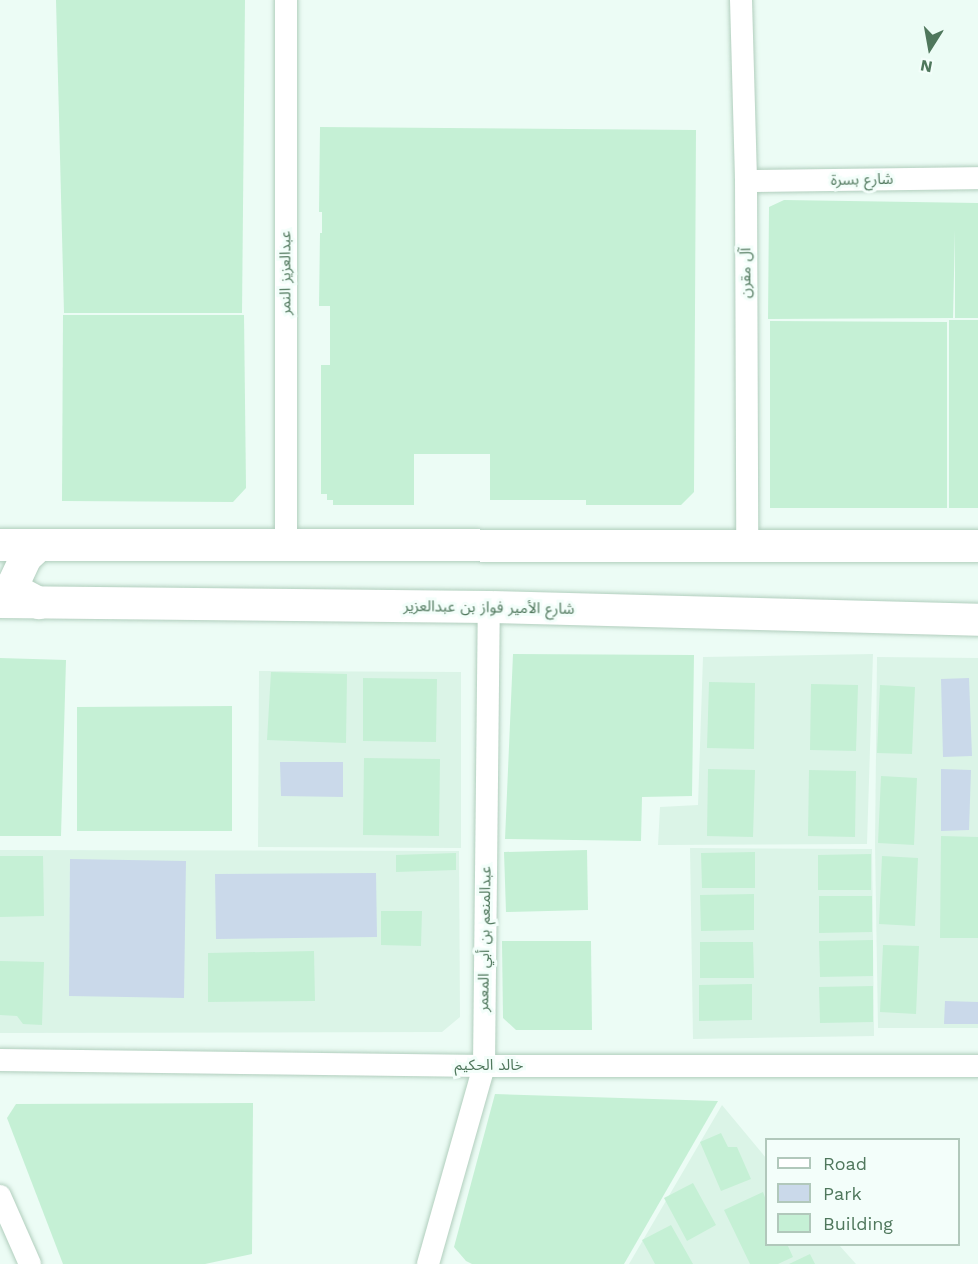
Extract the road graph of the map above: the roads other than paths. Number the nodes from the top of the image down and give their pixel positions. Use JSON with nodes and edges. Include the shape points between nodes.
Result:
{"nodes":[{"id":1,"x":286,"y":0,"type":"edge"},
{"id":2,"x":741,"y":0,"type":"edge"},
{"id":3,"x":978,"y":178,"type":"edge"},
{"id":4,"x":746,"y":181,"type":"junction"},
{"id":5,"x":0,"y":545,"type":"edge"},
{"id":6,"x":39,"y":545,"type":"junction"},
{"id":7,"x":286,"y":545,"type":"junction"},
{"id":8,"x":747,"y":546,"type":"junction"},
{"id":9,"x":978,"y":546,"type":"edge"},
{"id":10,"x":0,"y":602,"type":"edge"},
{"id":11,"x":39,"y":603,"type":"junction"},
{"id":12,"x":489,"y":607,"type":"junction"},
{"id":13,"x":978,"y":620,"type":"edge"},
{"id":14,"x":0,"y":1060,"type":"edge"},
{"id":15,"x":484,"y":1066,"type":"junction"},
{"id":16,"x":978,"y":1066,"type":"edge"},
{"id":17,"x":0,"y":1196,"type":"edge"},
{"id":18,"x":30,"y":1264,"type":"edge"},
{"id":19,"x":428,"y":1264,"type":"edge"}],
"edges":[{"from":1,"to":7,"type":"street","name":"عبدالعزيز النمر"},
{"from":2,"to":4,"type":"street","name":"آل مقرن"},
{"from":3,"to":4,"type":"street","name":"شارع بسرة"},
{"from":4,"to":8,"type":"street","name":"آل مقرن"},
{"from":5,"to":6,"type":"main road"},
{"from":6,"to":7,"type":"main road"},
{"from":6,"to":11,"type":"main road","via":[[26,557],[14,583],[16,591]]},
{"from":7,"to":8,"type":"main road"},
{"from":8,"to":9,"type":"main road"},
{"from":10,"to":11,"type":"main road","name":"شارع الأمير فواز بن عبدالعزير"},
{"from":11,"to":12,"type":"main road","name":"شارع الأمير فواز بن عبدالعزير"},
{"from":12,"to":13,"type":"main road","name":"شارع الأمير فواز بن عبدالعزير"},
{"from":12,"to":15,"type":"street","name":"عبدالمنعم بن أبي المعمر"},
{"from":14,"to":15,"type":"street","name":"خالد الحكيم"},
{"from":15,"to":16,"type":"street","name":"خالد الحكيم"},
{"from":15,"to":19,"type":"street","name":"عبدالمنعم بن أبي المعمر"},
{"from":17,"to":18,"type":"street"}]}
